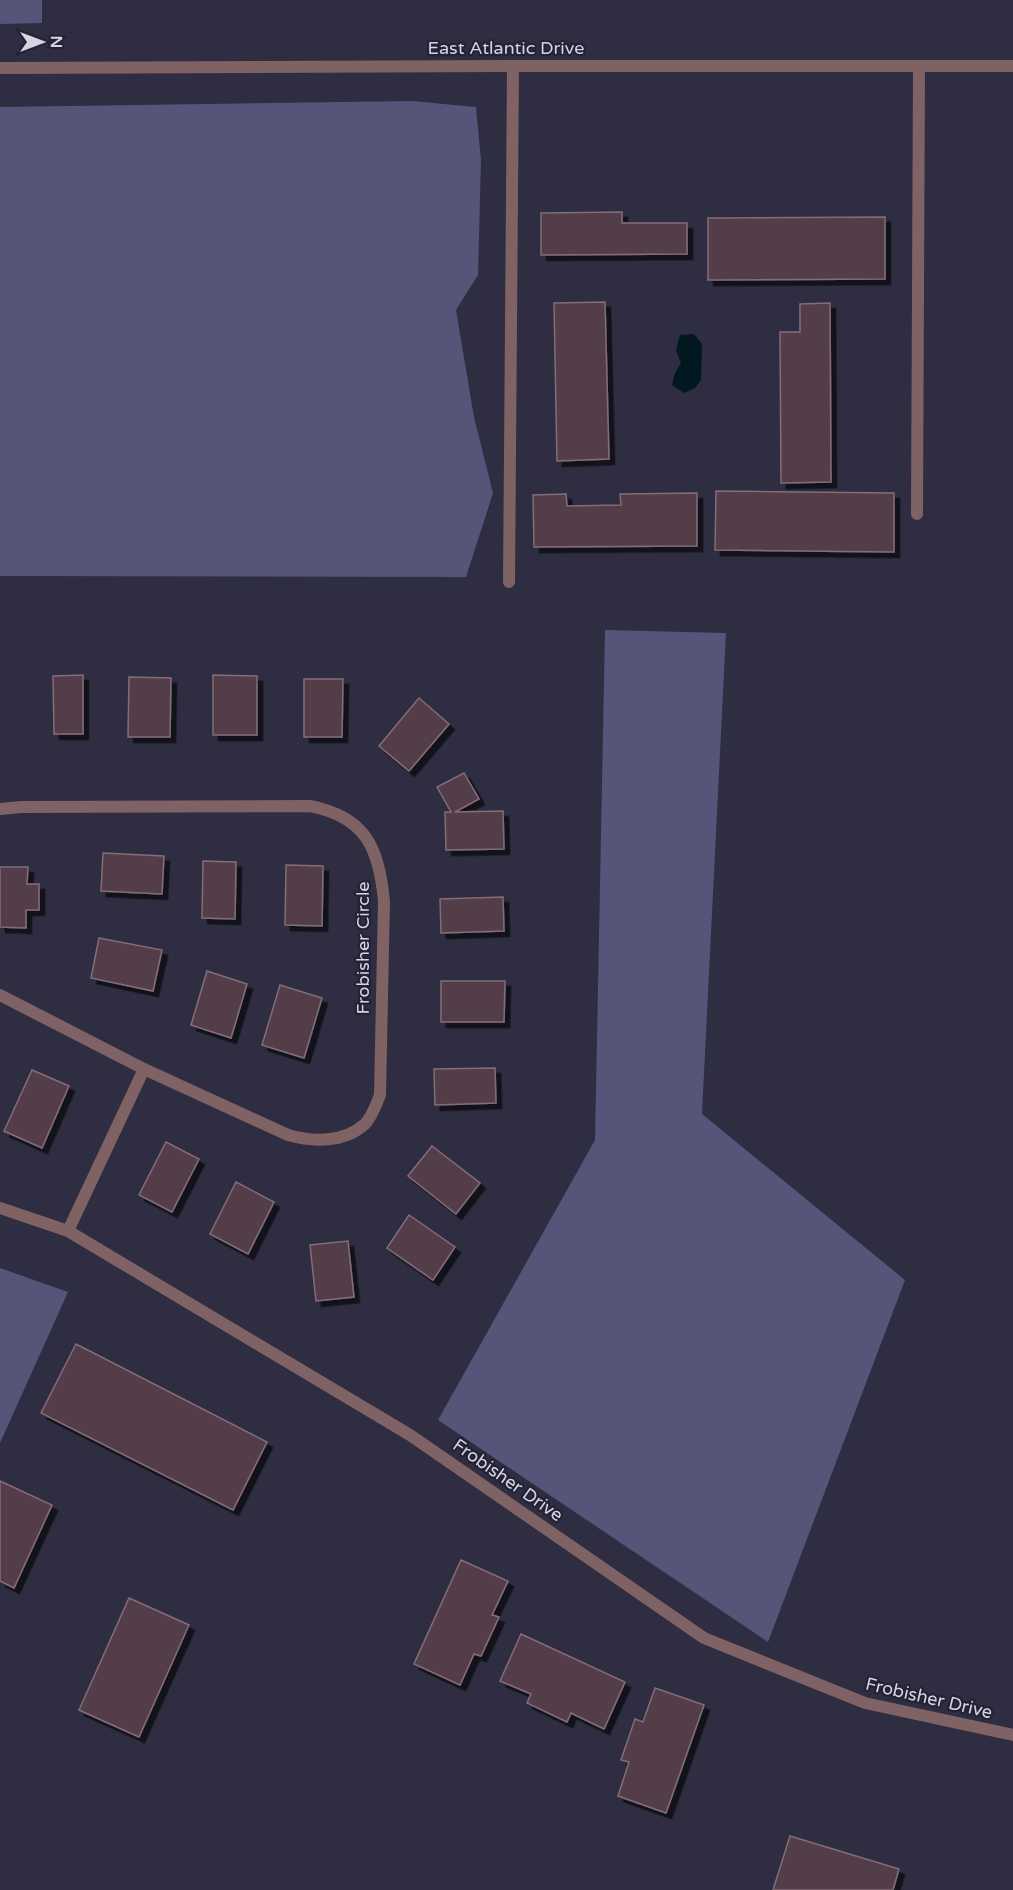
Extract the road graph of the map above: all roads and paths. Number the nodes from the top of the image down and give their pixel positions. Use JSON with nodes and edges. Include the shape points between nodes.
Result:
{"nodes":[{"id":1,"x":513,"y":66,"type":"junction"},
{"id":2,"x":919,"y":66,"type":"junction"},
{"id":3,"x":1013,"y":66,"type":"edge"},
{"id":4,"x":0,"y":68,"type":"edge"},
{"id":5,"x":917,"y":514,"type":"dead end"},
{"id":6,"x":509,"y":582,"type":"dead end"},
{"id":7,"x":0,"y":809,"type":"edge"},
{"id":8,"x":0,"y":995,"type":"edge"},
{"id":9,"x":144,"y":1069,"type":"junction"},
{"id":10,"x":0,"y":1208,"type":"edge"},
{"id":11,"x":68,"y":1231,"type":"junction"},
{"id":12,"x":1013,"y":1735,"type":"edge"}],
"edges":[{"from":1,"to":2,"type":"street","name":"East Atlantic Drive"},
{"from":1,"to":4,"type":"street","name":"East Atlantic Drive"},
{"from":1,"to":6,"type":"street"},
{"from":2,"to":3,"type":"street","name":"East Atlantic Drive"},
{"from":2,"to":5,"type":"street"},
{"from":7,"to":9,"type":"street","name":"Frobisher Circle","via":[[310,806],[331,810],[345,818],[372,846],[381,870],[384,901],[380,1095],[366,1123],[339,1137],[307,1140],[288,1135]]},
{"from":8,"to":9,"type":"street","name":"Frobisher Circle"},
{"from":9,"to":11,"type":"street"},
{"from":10,"to":11,"type":"street","name":"Frobisher Drive"},
{"from":11,"to":12,"type":"street","name":"Frobisher Drive","via":[[410,1435],[704,1638],[865,1704]]}]}
